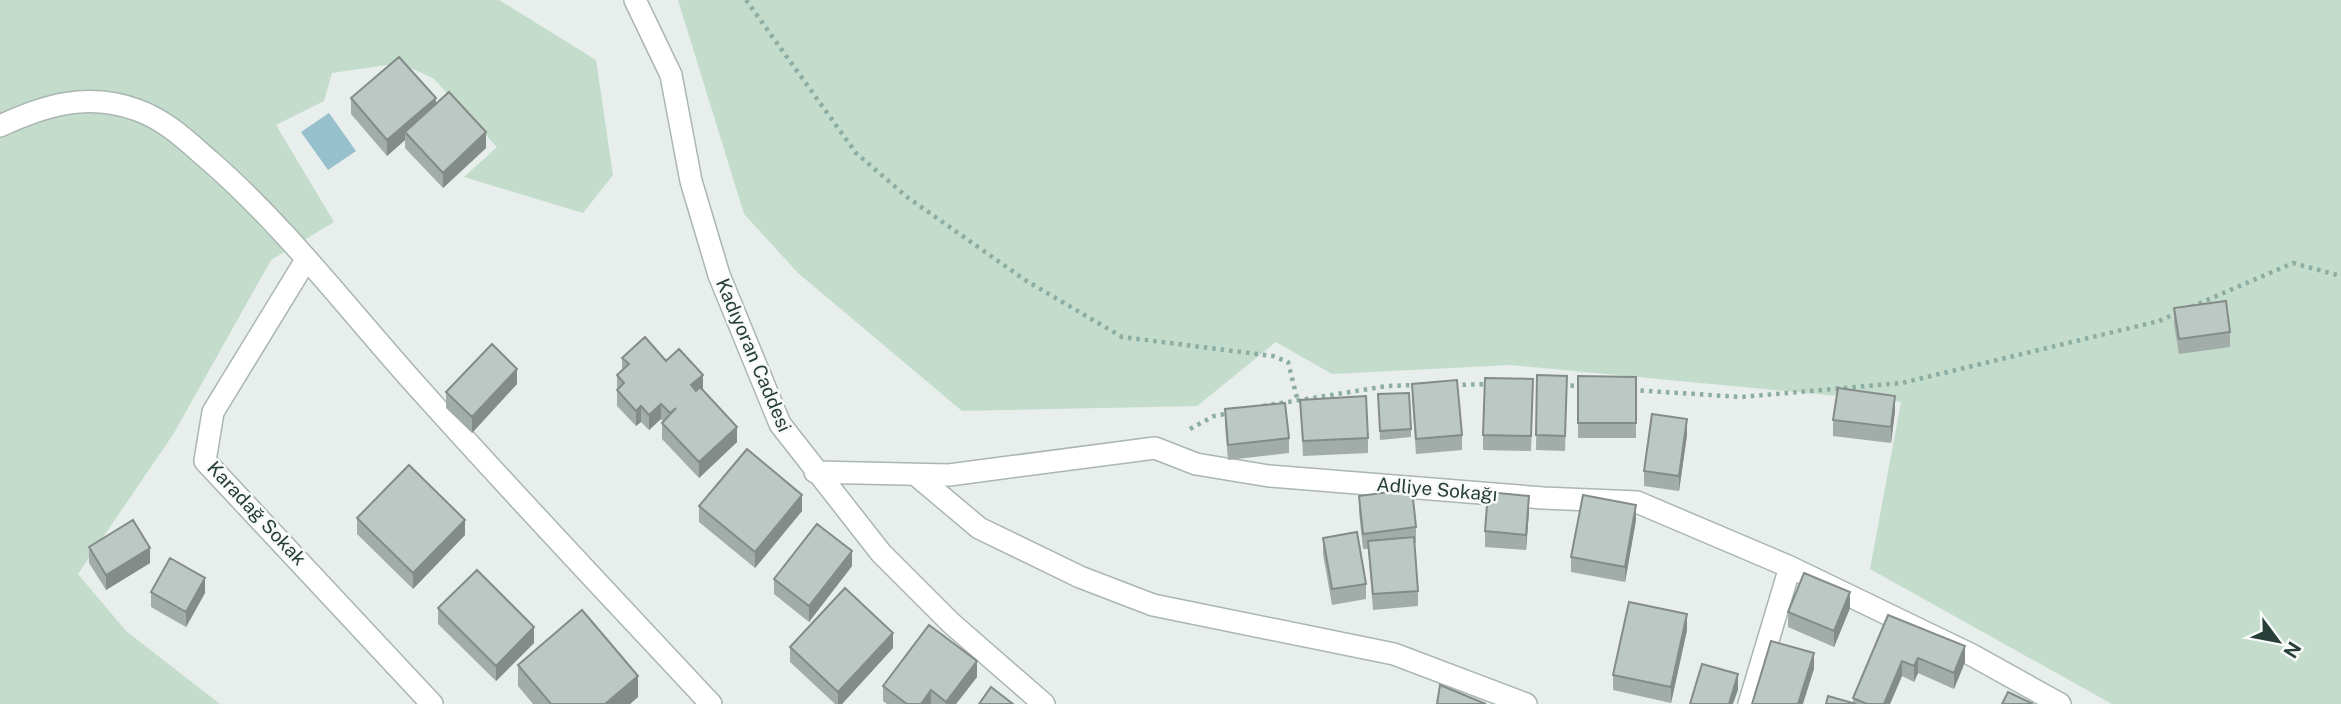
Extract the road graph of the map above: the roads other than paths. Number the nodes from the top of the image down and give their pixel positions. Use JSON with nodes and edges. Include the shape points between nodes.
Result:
{"nodes":[{"id":1,"x":635,"y":0,"type":"edge"},
{"id":2,"x":0,"y":126,"type":"edge"},
{"id":3,"x":306,"y":260,"type":"junction"},
{"id":4,"x":815,"y":472,"type":"junction"},
{"id":5,"x":916,"y":475,"type":"junction"},
{"id":6,"x":1790,"y":566,"type":"junction"},
{"id":7,"x":432,"y":704,"type":"edge"},
{"id":8,"x":711,"y":704,"type":"edge"},
{"id":9,"x":1044,"y":704,"type":"edge"},
{"id":10,"x":1526,"y":704,"type":"edge"},
{"id":11,"x":1749,"y":704,"type":"edge"},
{"id":12,"x":2060,"y":704,"type":"edge"}],
"edges":[{"from":1,"to":4,"type":"street","name":"Kadıyoran Caddesi","via":[[671,75],[691,181],[719,275],[780,424]]},
{"from":2,"to":3,"type":"street","via":[[38,108],[65,103],[98,102],[137,110],[171,127],[257,202]]},
{"from":3,"to":7,"type":"street","name":"Karadağ Sokak","via":[[213,412],[205,461]]},
{"from":3,"to":8,"type":"street","via":[[422,393]]},
{"from":4,"to":5,"type":"street","name":"Adliye Sokağı"},
{"from":4,"to":9,"type":"street","name":"Kadıyoran Caddesi","via":[[880,553]]},
{"from":5,"to":6,"type":"street","name":"Adliye Sokağı","via":[[949,475],[1155,448],[1196,464],[1269,476],[1637,502]]},
{"from":5,"to":10,"type":"street","via":[[979,528],[1080,577],[1153,605],[1394,654]]},
{"from":6,"to":11,"type":"street"},
{"from":6,"to":12,"type":"street","name":"Adliye Sokağı","via":[[1972,655]]}]}
